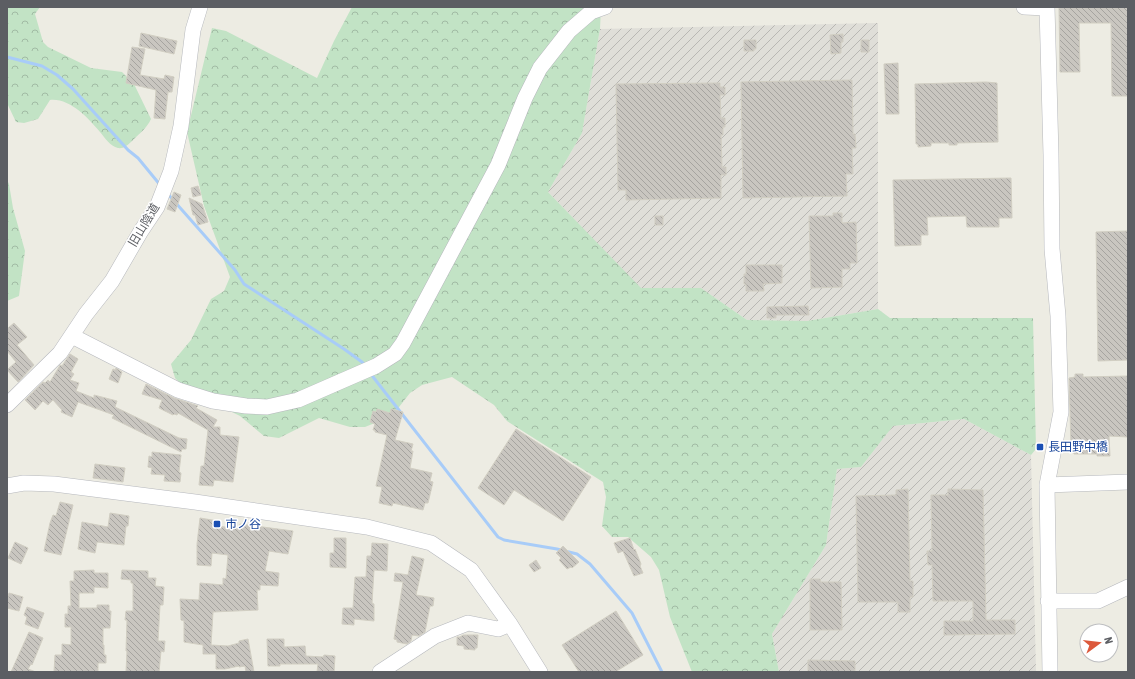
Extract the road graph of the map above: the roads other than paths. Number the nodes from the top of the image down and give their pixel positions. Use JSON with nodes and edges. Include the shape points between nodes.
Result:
{"nodes":[{"id":1,"x":200,"y":7,"type":"edge"},
{"id":2,"x":605,"y":7,"type":"edge"},
{"id":3,"x":1024,"y":7,"type":"edge"},
{"id":4,"x":1047,"y":7,"type":"edge"},
{"id":5,"x":72,"y":336,"type":"junction"},
{"id":6,"x":7,"y":405,"type":"edge"},
{"id":7,"x":1128,"y":482,"type":"edge"},
{"id":8,"x":1047,"y":485,"type":"junction"},
{"id":9,"x":7,"y":486,"type":"edge"},
{"id":10,"x":1128,"y":587,"type":"edge"},
{"id":11,"x":1048,"y":601,"type":"junction"},
{"id":12,"x":510,"y":624,"type":"junction"},
{"id":13,"x":380,"y":672,"type":"edge"},
{"id":14,"x":540,"y":672,"type":"edge"},
{"id":15,"x":1050,"y":672,"type":"edge"}],
"edges":[{"from":1,"to":5,"type":"street","name":"旧山陰道","via":[[193,30],[181,126],[171,171],[157,207],[140,231],[112,281]]},
{"from":2,"to":5,"type":"street","via":[[591,12],[569,30],[540,68],[498,165],[403,343],[395,354],[376,366],[298,400],[267,407],[246,406],[213,401],[178,390]]},
{"from":3,"to":4,"type":"street"},
{"from":4,"to":8,"type":"street","via":[[1052,249],[1058,316],[1060,412]]},
{"from":5,"to":6,"type":"street","name":"旧山陰道","via":[[60,353]]},
{"from":7,"to":8,"type":"street"},
{"from":8,"to":11,"type":"street"},
{"from":9,"to":12,"type":"street","via":[[24,483],[54,484],[195,502],[367,527],[431,543],[471,570]]},
{"from":10,"to":11,"type":"street","via":[[1098,601]]},
{"from":11,"to":15,"type":"street"},
{"from":12,"to":13,"type":"street","via":[[498,629],[468,623],[435,636]]},
{"from":12,"to":14,"type":"street"}]}
